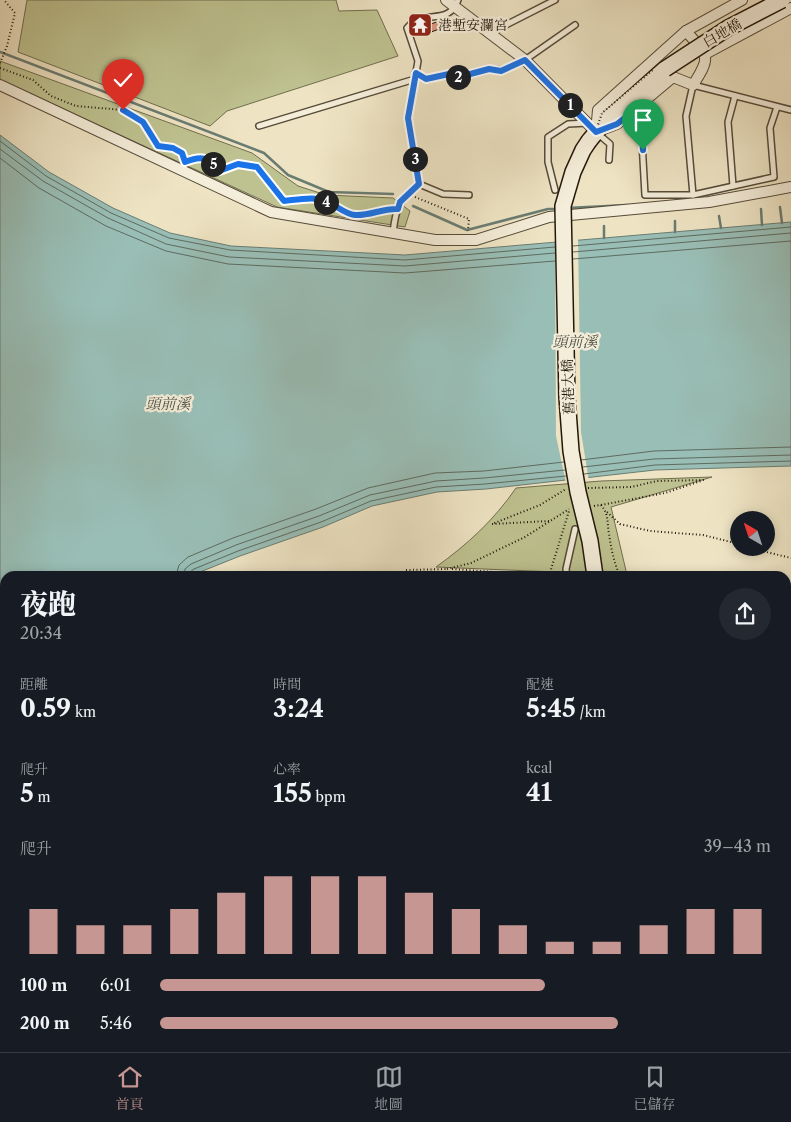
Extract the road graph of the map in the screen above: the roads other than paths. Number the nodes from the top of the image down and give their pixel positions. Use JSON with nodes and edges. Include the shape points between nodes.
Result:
{"nodes":[{"id":1,"x":446,"y":0,"type":"edge"},
{"id":2,"x":555,"y":0,"type":"edge"},
{"id":3,"x":742,"y":0,"type":"edge"},
{"id":4,"x":457,"y":4,"type":"edge"},
{"id":5,"x":791,"y":8,"type":"edge"},
{"id":6,"x":785,"y":10,"type":"edge"},
{"id":7,"x":575,"y":25,"type":"dead end"},
{"id":8,"x":686,"y":32,"type":"junction"},
{"id":9,"x":490,"y":34,"type":"junction"},
{"id":10,"x":705,"y":54,"type":"junction"},
{"id":11,"x":525,"y":60,"type":"junction"},
{"id":12,"x":415,"y":76,"type":"junction"},
{"id":13,"x":0,"y":85,"type":"edge"},
{"id":14,"x":693,"y":85,"type":"junction"},
{"id":15,"x":735,"y":96,"type":"junction"},
{"id":16,"x":640,"y":106,"type":"junction"},
{"id":17,"x":777,"y":107,"type":"junction"},
{"id":18,"x":791,"y":110,"type":"edge"},
{"id":19,"x":259,"y":126,"type":"dead end"},
{"id":20,"x":591,"y":132,"type":"junction"},
{"id":21,"x":609,"y":160,"type":"dead end"},
{"id":22,"x":419,"y":184,"type":"junction"},
{"id":23,"x":733,"y":186,"type":"junction"},
{"id":24,"x":791,"y":187,"type":"edge"},
{"id":25,"x":555,"y":190,"type":"dead end"},
{"id":26,"x":469,"y":195,"type":"dead end"},
{"id":27,"x":693,"y":195,"type":"junction"},
{"id":28,"x":393,"y":233,"type":"junction"},
{"id":29,"x":575,"y":529,"type":"dead end"},
{"id":30,"x":566,"y":571,"type":"edge"},
{"id":31,"x":594,"y":571,"type":"edge"}],
"edges":[{"from":1,"to":4,"type":"street"},
{"from":2,"to":9,"type":"lane"},
{"from":3,"to":8,"type":"street"},
{"from":4,"to":9,"type":"street"},
{"from":4,"to":12,"type":"lane","via":[[443,16],[414,21],[407,28],[418,61]]},
{"from":5,"to":6,"type":"street"},
{"from":6,"to":10,"type":"street"},
{"from":6,"to":20,"type":"main road","name":"白地橋","bridge":true,"via":[[728,28],[661,68]]},
{"from":7,"to":11,"type":"lane"},
{"from":8,"to":10,"type":"street"},
{"from":8,"to":20,"type":"street","via":[[598,110]]},
{"from":9,"to":11,"type":"street"},
{"from":10,"to":14,"type":"street","via":[[705,66]]},
{"from":11,"to":12,"type":"lane","via":[[501,71],[489,69],[459,77],[449,74],[426,79]]},
{"from":11,"to":20,"type":"street"},
{"from":12,"to":19,"type":"lane"},
{"from":12,"to":22,"type":"lane","via":[[408,118]]},
{"from":13,"to":28,"type":"street","via":[[272,212]]},
{"from":14,"to":15,"type":"lane"},
{"from":14,"to":16,"type":"street","via":[[673,77]]},
{"from":14,"to":27,"type":"lane","via":[[686,116]]},
{"from":15,"to":17,"type":"lane"},
{"from":15,"to":23,"type":"lane","via":[[728,122]]},
{"from":16,"to":20,"type":"street","via":[[617,124]]},
{"from":16,"to":27,"type":"lane","via":[[645,195]]},
{"from":17,"to":18,"type":"lane"},
{"from":17,"to":23,"type":"lane","via":[[770,128],[774,177]]},
{"from":20,"to":21,"type":"lane","via":[[610,144]]},
{"from":20,"to":25,"type":"lane","via":[[568,124],[548,138],[548,162]]},
{"from":20,"to":31,"type":"main road","name":"舊港大橋","bridge":true,"via":[[573,172],[563,206],[571,452]]},
{"from":22,"to":26,"type":"lane","via":[[443,194]]},
{"from":22,"to":28,"type":"lane","via":[[400,202]]},
{"from":23,"to":27,"type":"lane"},
{"from":24,"to":28,"type":"street","via":[[709,202],[549,217],[476,240],[434,240]]},
{"from":29,"to":30,"type":"lane"}]}
